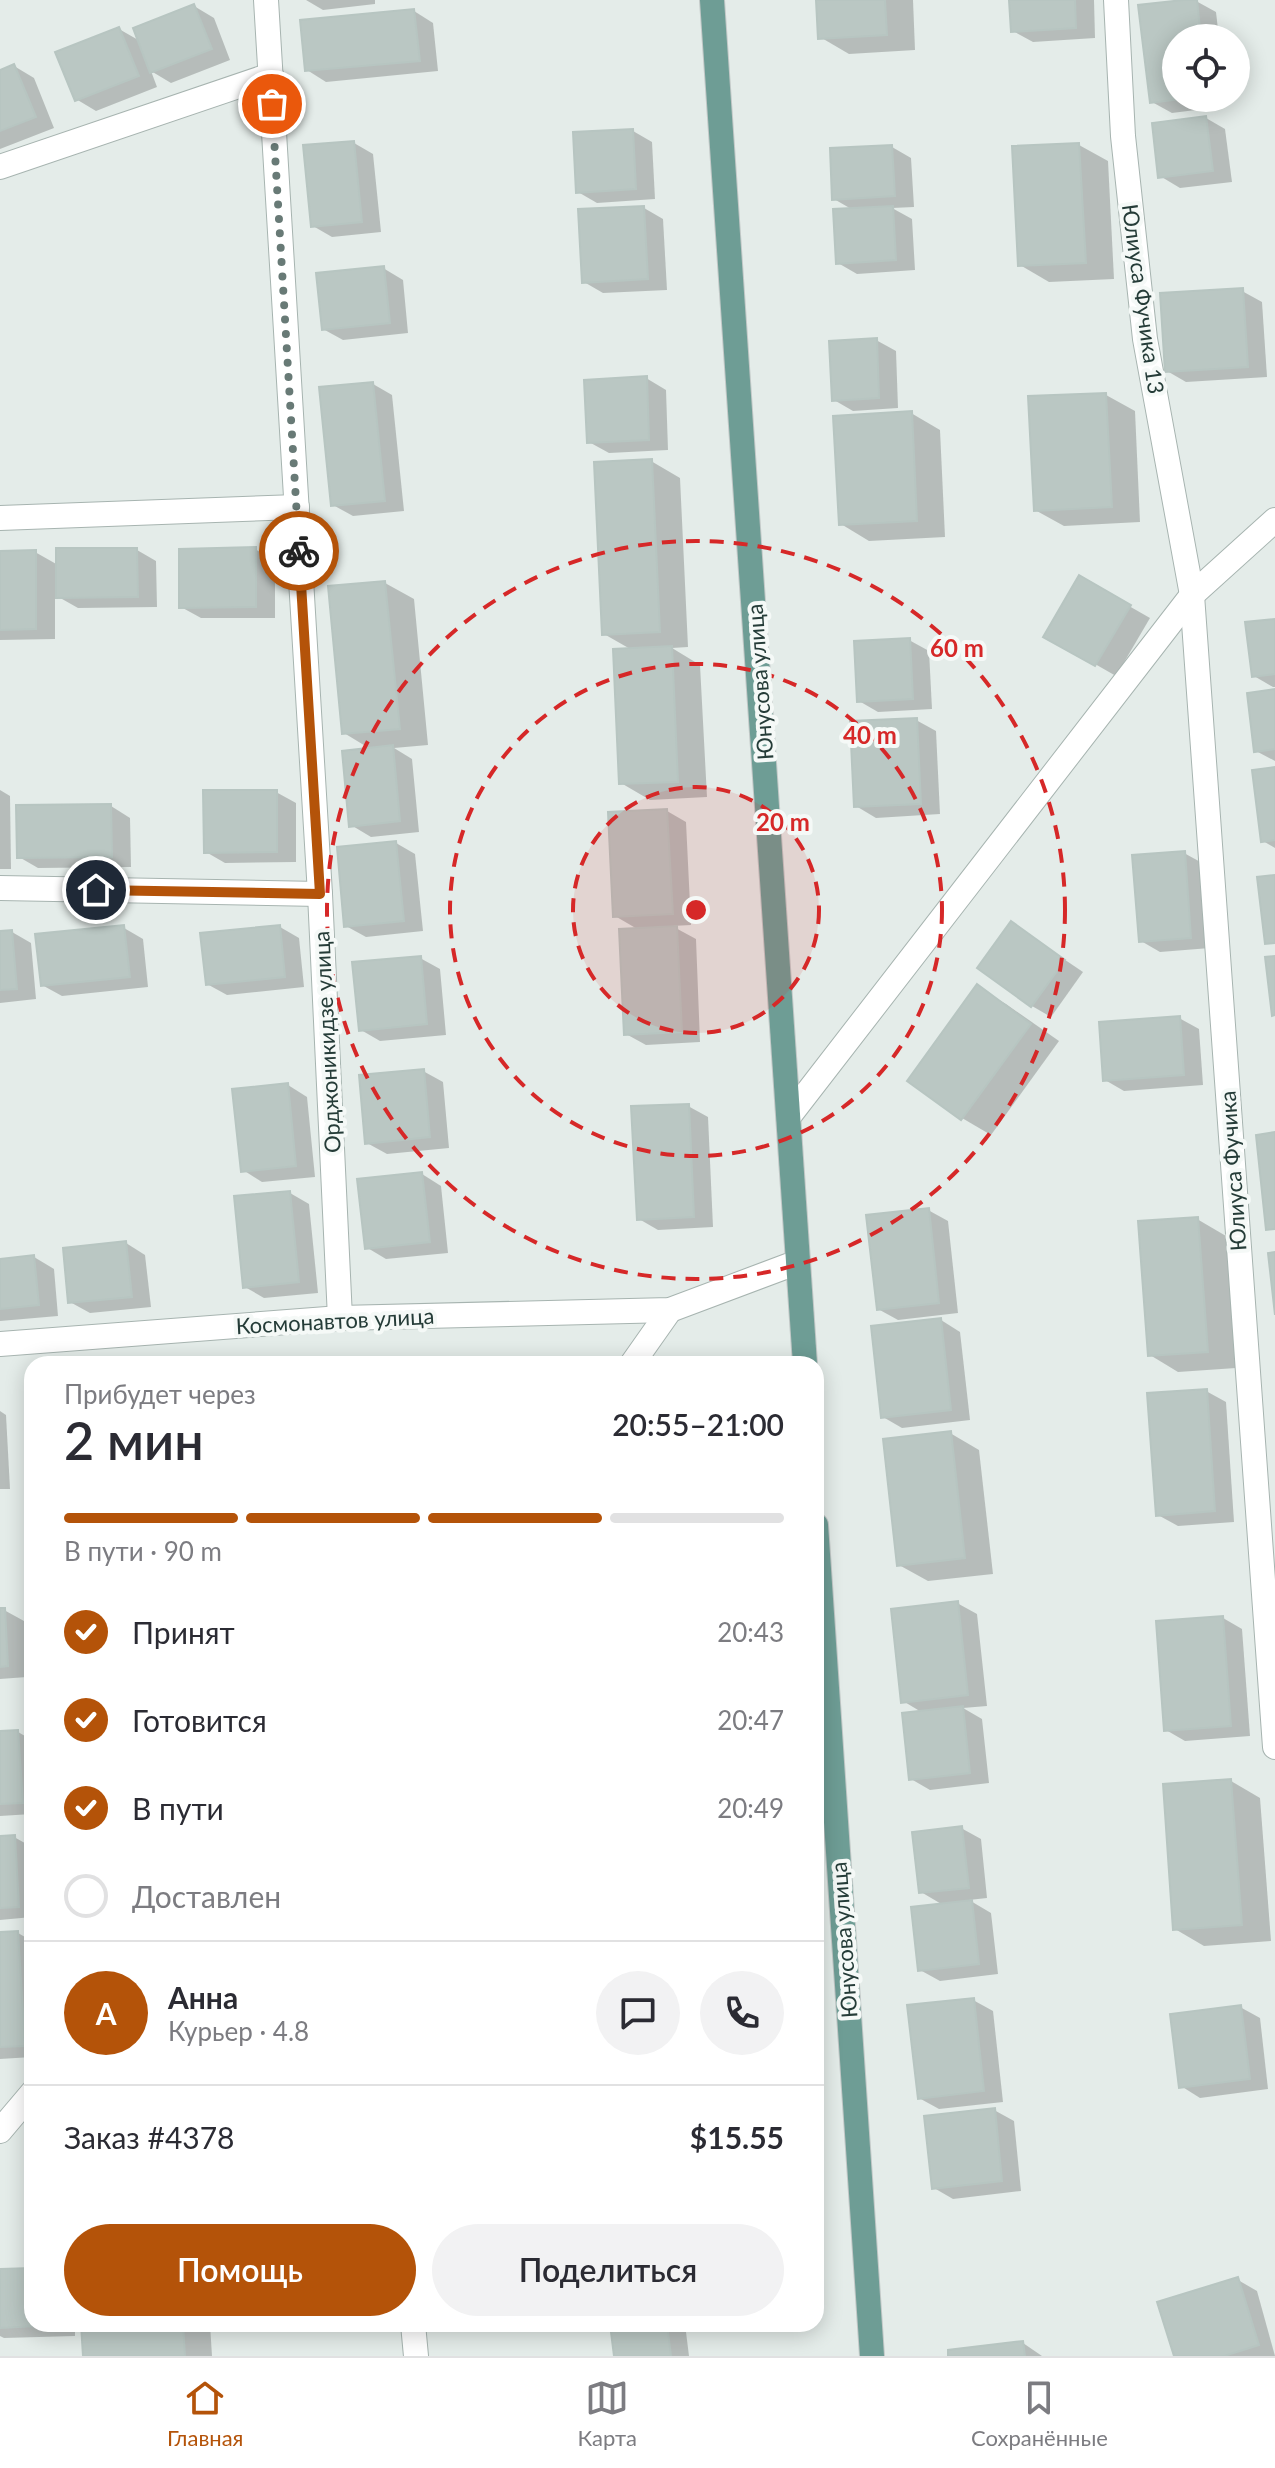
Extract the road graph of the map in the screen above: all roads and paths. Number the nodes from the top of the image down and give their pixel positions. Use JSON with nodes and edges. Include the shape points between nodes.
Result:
{"nodes":[{"id":1,"x":266,"y":0,"type":"edge"},
{"id":2,"x":712,"y":0,"type":"edge"},
{"id":3,"x":1116,"y":0,"type":"edge"},
{"id":4,"x":271,"y":75,"type":"junction"},
{"id":5,"x":0,"y":167,"type":"edge"},
{"id":6,"x":297,"y":507,"type":"junction"},
{"id":7,"x":0,"y":518,"type":"edge"},
{"id":8,"x":1275,"y":520,"type":"edge"},
{"id":9,"x":1192,"y":595,"type":"junction"},
{"id":10,"x":0,"y":888,"type":"edge"},
{"id":11,"x":320,"y":894,"type":"junction"},
{"id":12,"x":790,"y":1115,"type":"junction"},
{"id":13,"x":798,"y":1262,"type":"junction"},
{"id":14,"x":670,"y":1310,"type":"junction"},
{"id":15,"x":340,"y":1318,"type":"junction"},
{"id":16,"x":0,"y":1344,"type":"edge"},
{"id":17,"x":638,"y":1356,"type":"edge"},
{"id":18,"x":804,"y":1356,"type":"edge"},
{"id":19,"x":824,"y":1644,"type":"edge"},
{"id":20,"x":1275,"y":1747,"type":"edge"},
{"id":21,"x":24,"y":2102,"type":"edge"},
{"id":22,"x":0,"y":2131,"type":"edge"},
{"id":23,"x":414,"y":2332,"type":"edge"},
{"id":24,"x":416,"y":2356,"type":"edge"},
{"id":25,"x":872,"y":2356,"type":"edge"}],
"edges":[{"from":1,"to":4,"type":"street","name":"Орджоникидзе улица"},
{"from":2,"to":12,"type":"main road","name":"Юнусова улица"},
{"from":3,"to":9,"type":"street","name":"Юлиуса Фучика 13","via":[[1123,136],[1145,339]]},
{"from":4,"to":5,"type":"street"},
{"from":4,"to":6,"type":"street","name":"Орджоникидзе улица"},
{"from":6,"to":7,"type":"street"},
{"from":6,"to":11,"type":"street","name":"Орджоникидзе улица"},
{"from":8,"to":9,"type":"street"},
{"from":9,"to":12,"type":"street"},
{"from":9,"to":20,"type":"street","name":"Юлиуса Фучика"},
{"from":10,"to":11,"type":"street"},
{"from":11,"to":15,"type":"street","name":"Орджоникидзе улица"},
{"from":12,"to":13,"type":"main road","name":"Юнусова улица"},
{"from":13,"to":14,"type":"street","name":"Космонавтов улица"},
{"from":13,"to":18,"type":"main road","name":"Юнусова улица"},
{"from":14,"to":15,"type":"street","name":"Космонавтов улица"},
{"from":14,"to":17,"type":"street"},
{"from":15,"to":16,"type":"street","name":"Космонавтов улица"},
{"from":19,"to":25,"type":"main road","name":"Юнусова улица"},
{"from":21,"to":22,"type":"street"},
{"from":23,"to":24,"type":"street"}]}
